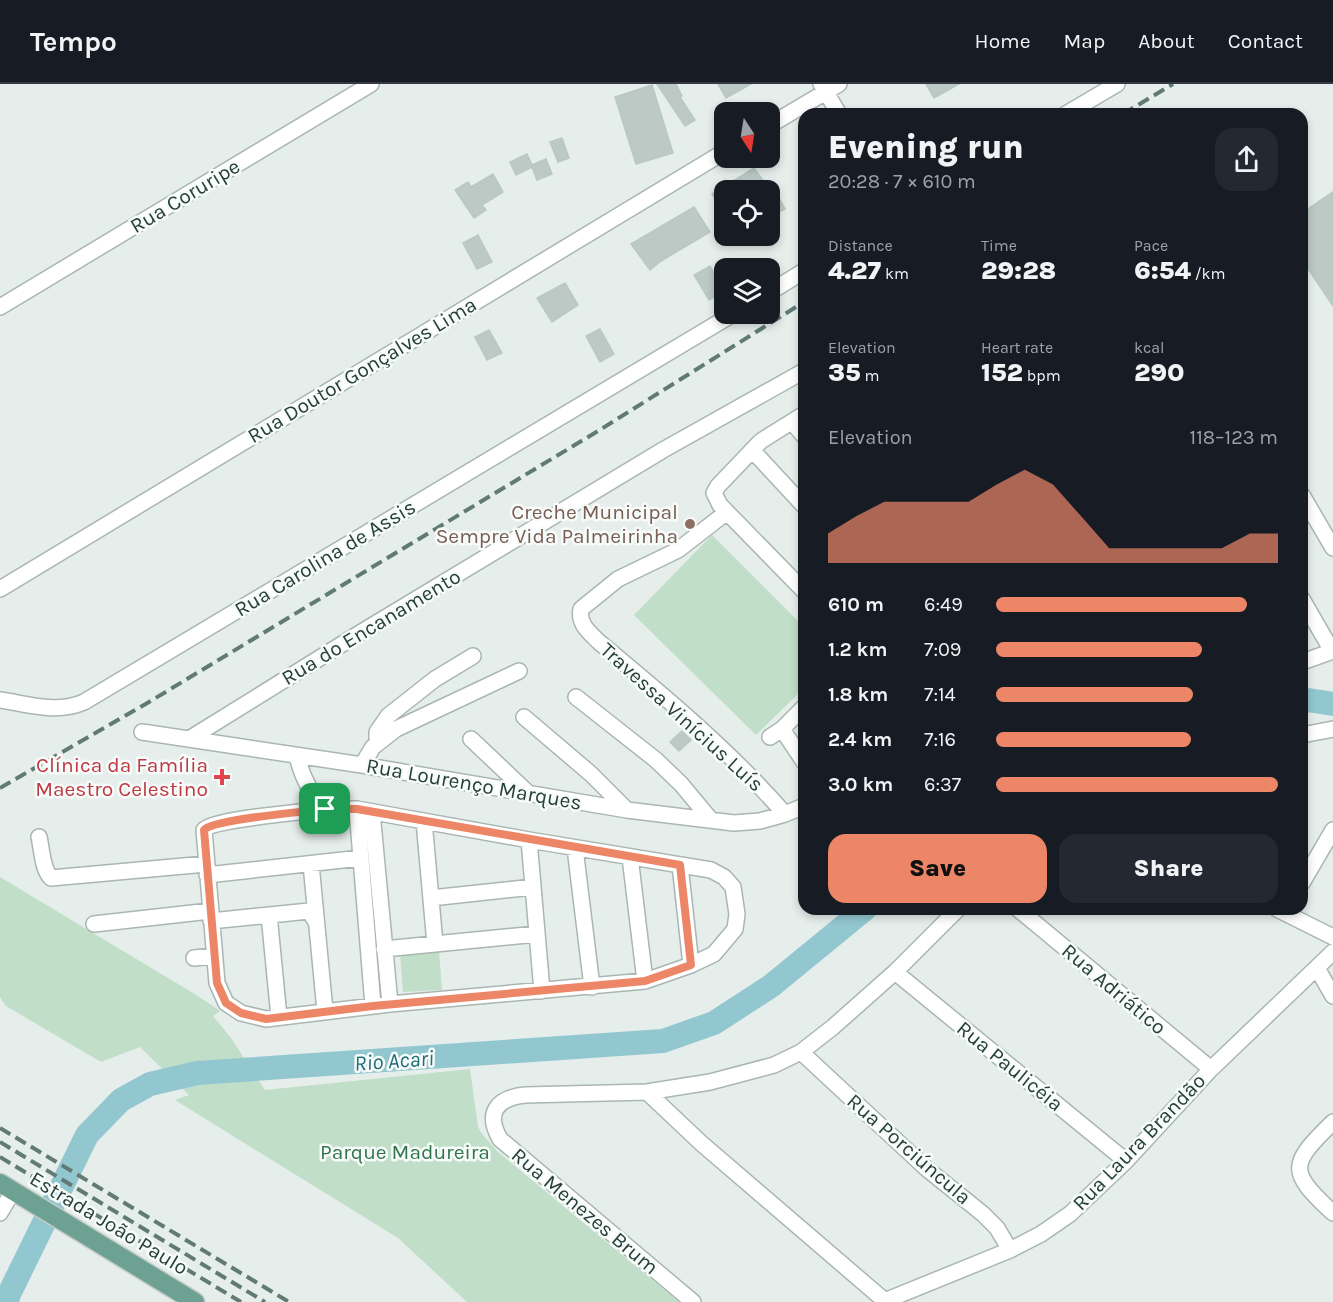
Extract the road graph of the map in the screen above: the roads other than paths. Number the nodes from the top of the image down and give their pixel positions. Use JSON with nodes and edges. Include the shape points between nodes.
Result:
{"nodes":[{"id":1,"x":371,"y":84,"type":"edge"},
{"id":2,"x":1117,"y":84,"type":"edge"},
{"id":3,"x":829,"y":87,"type":"edge"},
{"id":4,"x":836,"y":108,"type":"edge"},
{"id":5,"x":1076,"y":108,"type":"edge"},
{"id":6,"x":780,"y":119,"type":"edge"},
{"id":7,"x":714,"y":158,"type":"edge"},
{"id":8,"x":798,"y":275,"type":"edge"},
{"id":9,"x":780,"y":286,"type":"edge"},
{"id":10,"x":0,"y":307,"type":"edge"},
{"id":11,"x":716,"y":324,"type":"edge"},
{"id":12,"x":798,"y":374,"type":"edge"},
{"id":13,"x":798,"y":418,"type":"edge"},
{"id":14,"x":752,"y":450,"type":"junction"},
{"id":15,"x":798,"y":500,"type":"edge"},
{"id":16,"x":1308,"y":505,"type":"edge"},
{"id":17,"x":727,"y":512,"type":"junction"},
{"id":18,"x":1333,"y":548,"type":"edge"},
{"id":19,"x":798,"y":585,"type":"edge"},
{"id":20,"x":0,"y":589,"type":"edge"},
{"id":21,"x":1308,"y":609,"type":"edge"},
{"id":22,"x":1333,"y":651,"type":"edge"},
{"id":23,"x":473,"y":656,"type":"dead end"},
{"id":24,"x":1308,"y":660,"type":"edge"},
{"id":25,"x":519,"y":671,"type":"dead end"},
{"id":26,"x":576,"y":697,"type":"dead end"},
{"id":27,"x":0,"y":700,"type":"edge"},
{"id":28,"x":798,"y":713,"type":"edge"},
{"id":29,"x":524,"y":717,"type":"dead end"},
{"id":30,"x":1333,"y":729,"type":"edge"},
{"id":31,"x":142,"y":732,"type":"dead end"},
{"id":32,"x":1308,"y":734,"type":"edge"},
{"id":33,"x":189,"y":739,"type":"junction"},
{"id":34,"x":471,"y":739,"type":"dead end"},
{"id":35,"x":377,"y":744,"type":"junction"},
{"id":36,"x":297,"y":756,"type":"junction"},
{"id":37,"x":798,"y":756,"type":"edge"},
{"id":38,"x":362,"y":765,"type":"junction"},
{"id":39,"x":527,"y":792,"type":"junction"},
{"id":40,"x":325,"y":809,"type":"junction"},
{"id":41,"x":798,"y":809,"type":"edge"},
{"id":42,"x":365,"y":810,"type":"junction"},
{"id":43,"x":627,"y":810,"type":"junction"},
{"id":44,"x":785,"y":814,"type":"junction"},
{"id":45,"x":711,"y":820,"type":"junction"},
{"id":46,"x":424,"y":821,"type":"junction"},
{"id":47,"x":1333,"y":830,"type":"edge"},
{"id":48,"x":39,"y":837,"type":"dead end"},
{"id":49,"x":529,"y":840,"type":"junction"},
{"id":50,"x":576,"y":848,"type":"junction"},
{"id":51,"x":630,"y":857,"type":"junction"},
{"id":52,"x":361,"y":858,"type":"junction"},
{"id":53,"x":311,"y":864,"type":"junction"},
{"id":54,"x":680,"y":865,"type":"junction"},
{"id":55,"x":207,"y":870,"type":"junction"},
{"id":56,"x":1308,"y":873,"type":"edge"},
{"id":57,"x":533,"y":887,"type":"junction"},
{"id":58,"x":431,"y":898,"type":"junction"},
{"id":59,"x":269,"y":915,"type":"junction"},
{"id":60,"x":952,"y":915,"type":"edge"},
{"id":61,"x":1025,"y":915,"type":"edge"},
{"id":62,"x":1289,"y":915,"type":"edge"},
{"id":63,"x":210,"y":916,"type":"junction"},
{"id":64,"x":315,"y":920,"type":"junction"},
{"id":65,"x":94,"y":924,"type":"dead end"},
{"id":66,"x":537,"y":934,"type":"junction"},
{"id":67,"x":1333,"y":937,"type":"edge"},
{"id":68,"x":435,"y":944,"type":"junction"},
{"id":69,"x":384,"y":949,"type":"junction"},
{"id":70,"x":1333,"y":952,"type":"edge"},
{"id":71,"x":214,"y":956,"type":"junction"},
{"id":72,"x":194,"y":958,"type":"dead end"},
{"id":73,"x":691,"y":965,"type":"junction"},
{"id":74,"x":1317,"y":968,"type":"junction"},
{"id":75,"x":895,"y":972,"type":"junction"},
{"id":76,"x":645,"y":981,"type":"junction"},
{"id":77,"x":592,"y":987,"type":"junction"},
{"id":78,"x":542,"y":991,"type":"junction"},
{"id":79,"x":1333,"y":996,"type":"edge"},
{"id":80,"x":390,"y":1004,"type":"junction"},
{"id":81,"x":373,"y":1006,"type":"junction"},
{"id":82,"x":325,"y":1011,"type":"junction"},
{"id":83,"x":279,"y":1017,"type":"junction"},
{"id":84,"x":801,"y":1053,"type":"junction"},
{"id":85,"x":1211,"y":1069,"type":"junction"},
{"id":86,"x":647,"y":1092,"type":"junction"},
{"id":87,"x":1333,"y":1122,"type":"edge"},
{"id":88,"x":1126,"y":1161,"type":"junction"},
{"id":89,"x":12,"y":1191,"type":"edge"},
{"id":90,"x":0,"y":1213,"type":"edge"},
{"id":91,"x":1333,"y":1213,"type":"edge"},
{"id":92,"x":1010,"y":1250,"type":"junction"},
{"id":93,"x":883,"y":1301,"type":"edge"},
{"id":94,"x":195,"y":1302,"type":"edge"},
{"id":95,"x":693,"y":1302,"type":"edge"}],
"edges":[{"from":1,"to":10,"type":"street","name":"Rua Coruripe"},
{"from":2,"to":5,"type":"street"},
{"from":3,"to":4,"type":"street"},
{"from":3,"to":6,"type":"street"},
{"from":7,"to":20,"type":"street","name":"Rua Doutor Gonçalves Lima"},
{"from":8,"to":9,"type":"street"},
{"from":11,"to":27,"type":"street","name":"Rua Carolina de Assis","via":[[104,691],[70,708]]},
{"from":12,"to":33,"type":"street","name":"Rua do Encanamento","via":[[681,440]]},
{"from":13,"to":14,"type":"street"},
{"from":14,"to":15,"type":"street"},
{"from":14,"to":17,"type":"street","via":[[714,493]]},
{"from":16,"to":18,"type":"street"},
{"from":17,"to":19,"type":"street"},
{"from":17,"to":44,"type":"street","name":"Travessa Vinícius Luís","via":[[678,550],[618,579],[581,609],[580,619],[599,642],[704,730]]},
{"from":21,"to":22,"type":"street"},
{"from":22,"to":24,"type":"street"},
{"from":23,"to":35,"type":"street","via":[[435,679],[388,716],[377,732]]},
{"from":25,"to":35,"type":"street","via":[[396,729]]},
{"from":26,"to":45,"type":"street","via":[[656,760]]},
{"from":28,"to":37,"type":"street","via":[[776,733]]},
{"from":29,"to":43,"type":"street"},
{"from":30,"to":32,"type":"street"},
{"from":31,"to":33,"type":"street","name":"Rua Lourenço Marques"},
{"from":33,"to":36,"type":"street","name":"Rua Lourenço Marques"},
{"from":34,"to":39,"type":"street"},
{"from":35,"to":38,"type":"street"},
{"from":36,"to":38,"type":"street","name":"Rua Lourenço Marques"},
{"from":36,"to":40,"type":"street","via":[[311,794]]},
{"from":38,"to":39,"type":"street","name":"Rua Lourenço Marques"},
{"from":39,"to":43,"type":"street","name":"Rua Lourenço Marques"},
{"from":40,"to":42,"type":"street"},
{"from":40,"to":55,"type":"street","via":[[207,827],[203,834]]},
{"from":41,"to":44,"type":"street","name":"Rua Lourenço Marques"},
{"from":42,"to":46,"type":"street"},
{"from":42,"to":52,"type":"street"},
{"from":42,"to":69,"type":"street"},
{"from":43,"to":45,"type":"street","name":"Rua Lourenço Marques"},
{"from":44,"to":45,"type":"street","name":"Rua Lourenço Marques","via":[[760,821]]},
{"from":46,"to":49,"type":"street"},
{"from":46,"to":58,"type":"street"},
{"from":47,"to":56,"type":"street"},
{"from":48,"to":55,"type":"street","via":[[51,878]]},
{"from":49,"to":50,"type":"street"},
{"from":49,"to":57,"type":"street"},
{"from":50,"to":51,"type":"street"},
{"from":50,"to":77,"type":"street"},
{"from":51,"to":54,"type":"street"},
{"from":51,"to":76,"type":"street"},
{"from":52,"to":53,"type":"street"},
{"from":52,"to":81,"type":"street"},
{"from":53,"to":55,"type":"street"},
{"from":53,"to":64,"type":"street"},
{"from":54,"to":73,"type":"street"},
{"from":54,"to":73,"type":"street","via":[[711,870],[724,877],[733,887],[736,901],[735,929],[727,941],[714,954]]},
{"from":55,"to":63,"type":"street"},
{"from":57,"to":58,"type":"street"},
{"from":57,"to":66,"type":"street"},
{"from":58,"to":68,"type":"street"},
{"from":59,"to":63,"type":"street"},
{"from":59,"to":64,"type":"street","via":[[309,911]]},
{"from":59,"to":83,"type":"street"},
{"from":60,"to":75,"type":"street"},
{"from":61,"to":85,"type":"street","name":"Rua Adriático"},
{"from":62,"to":67,"type":"street"},
{"from":63,"to":65,"type":"street"},
{"from":63,"to":71,"type":"street"},
{"from":64,"to":82,"type":"street"},
{"from":66,"to":68,"type":"street"},
{"from":66,"to":78,"type":"street"},
{"from":68,"to":69,"type":"street"},
{"from":69,"to":80,"type":"street"},
{"from":70,"to":74,"type":"street","name":"Rua Laura Brandão"},
{"from":71,"to":72,"type":"street"},
{"from":71,"to":83,"type":"street","via":[[217,983],[226,1003],[251,1017]]},
{"from":73,"to":76,"type":"street"},
{"from":74,"to":79,"type":"street"},
{"from":74,"to":85,"type":"street","name":"Rua Laura Brandão"},
{"from":75,"to":84,"type":"street"},
{"from":75,"to":88,"type":"street","name":"Rua Paulicéia"},
{"from":76,"to":77,"type":"street"},
{"from":77,"to":78,"type":"street"},
{"from":78,"to":80,"type":"street"},
{"from":80,"to":81,"type":"street"},
{"from":81,"to":82,"type":"street"},
{"from":82,"to":83,"type":"street"},
{"from":84,"to":86,"type":"street","via":[[742,1074]]},
{"from":84,"to":92,"type":"street","name":"Rua Porciúncula","via":[[927,1169],[983,1214]]},
{"from":85,"to":88,"type":"street","name":"Rua Laura Brandão"},
{"from":86,"to":93,"type":"street"},
{"from":86,"to":95,"type":"street","name":"Rua Menezes Brum","via":[[513,1096],[500,1103],[494,1127],[500,1139]]},
{"from":87,"to":91,"type":"street","via":[[1311,1143],[1299,1166],[1307,1189]]},
{"from":88,"to":92,"type":"street","name":"Rua Laura Brandão","via":[[1070,1214]]},
{"from":89,"to":90,"type":"street"},
{"from":89,"to":94,"type":"main road","name":"Estrada João Paulo"},
{"from":92,"to":93,"type":"street","name":"Rua Laura Brandão"}]}
